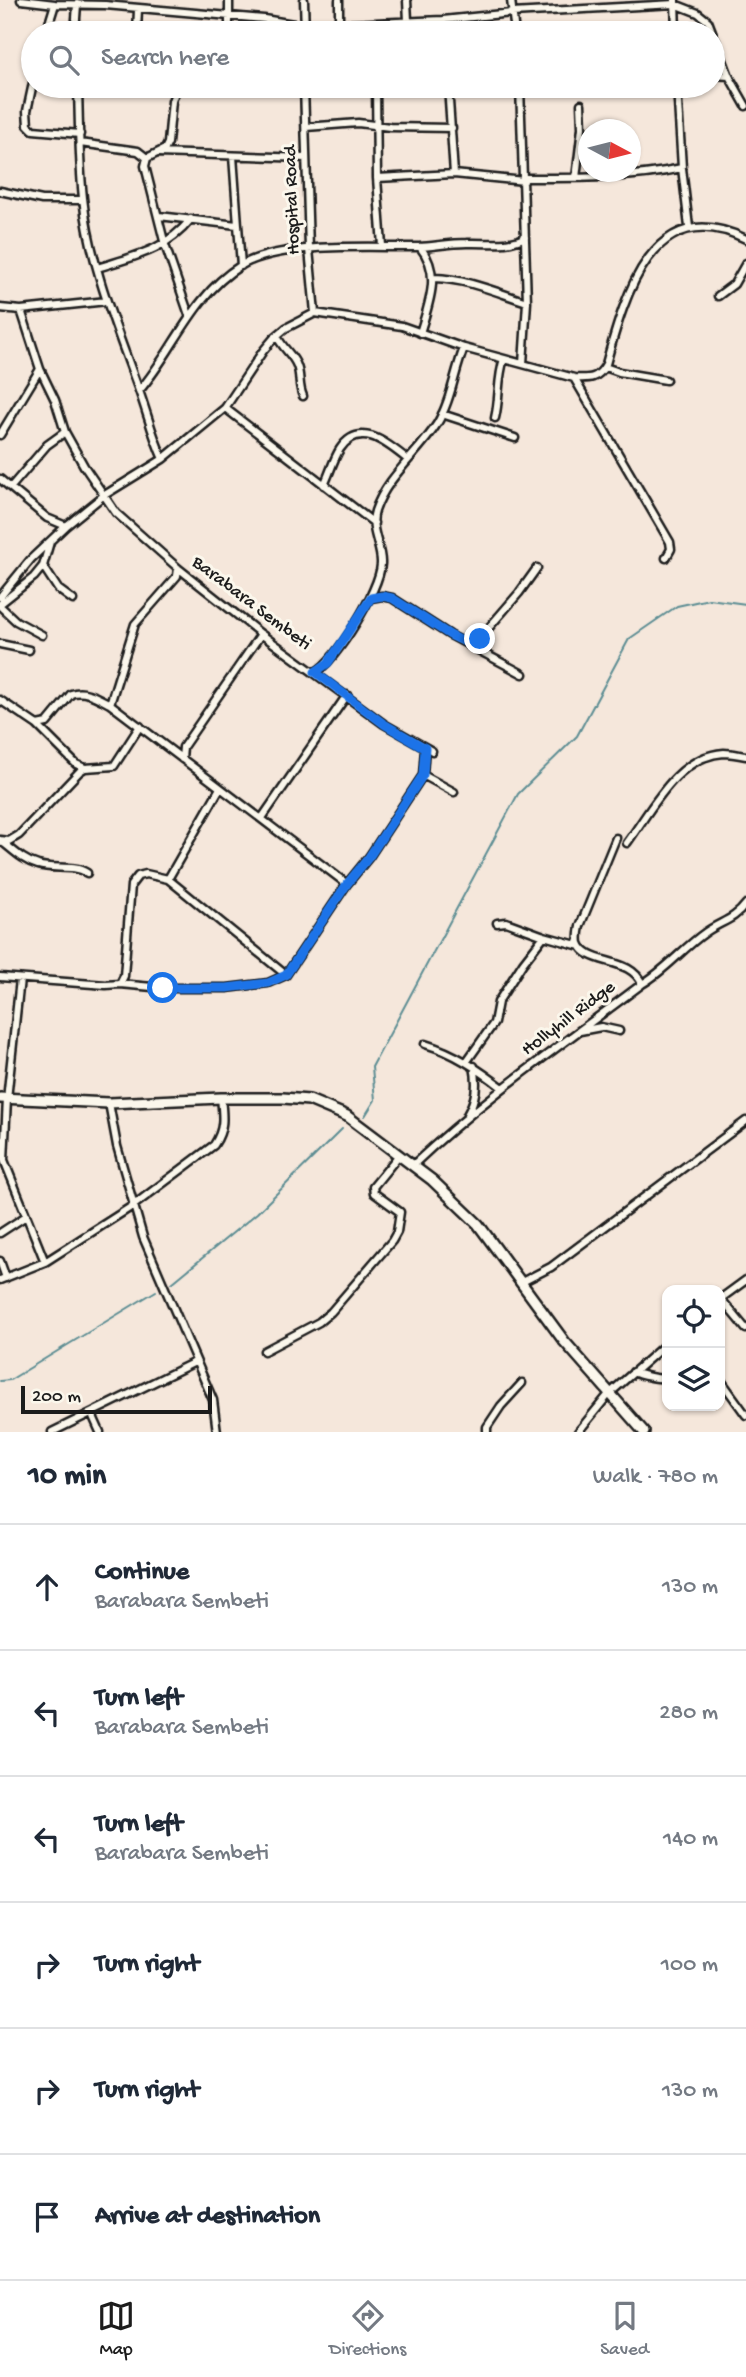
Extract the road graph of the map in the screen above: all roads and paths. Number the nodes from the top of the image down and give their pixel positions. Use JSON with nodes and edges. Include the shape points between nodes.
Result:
{"nodes":[{"id":1,"x":21,"y":0,"type":"edge"},
{"id":2,"x":229,"y":0,"type":"edge"},
{"id":3,"x":303,"y":0,"type":"edge"},
{"id":4,"x":339,"y":0,"type":"edge"},
{"id":5,"x":407,"y":0,"type":"edge"},
{"id":6,"x":511,"y":0,"type":"edge"},
{"id":7,"x":675,"y":2,"type":"edge"},
{"id":8,"x":55,"y":4,"type":"junction"},
{"id":9,"x":77,"y":4,"type":"junction"},
{"id":10,"x":119,"y":4,"type":"edge"},
{"id":11,"x":138,"y":9,"type":"junction"},
{"id":12,"x":512,"y":13,"type":"junction"},
{"id":13,"x":229,"y":17,"type":"junction"},
{"id":14,"x":443,"y":20,"type":"joint"},
{"id":15,"x":50,"y":21,"type":"edge"},
{"id":16,"x":76,"y":21,"type":"edge"},
{"id":17,"x":138,"y":21,"type":"edge"},
{"id":18,"x":229,"y":21,"type":"edge"},
{"id":19,"x":271,"y":21,"type":"edge"},
{"id":20,"x":304,"y":21,"type":"edge"},
{"id":21,"x":338,"y":21,"type":"edge"},
{"id":22,"x":408,"y":21,"type":"joint"},
{"id":23,"x":513,"y":21,"type":"edge"},
{"id":24,"x":676,"y":21,"type":"edge"},
{"id":25,"x":708,"y":21,"type":"edge"},
{"id":26,"x":725,"y":66,"type":"edge"},
{"id":27,"x":725,"y":76,"type":"edge"},
{"id":28,"x":729,"y":76,"type":"junction"},
{"id":29,"x":30,"y":98,"type":"edge"},
{"id":30,"x":78,"y":98,"type":"edge"},
{"id":31,"x":173,"y":98,"type":"edge"},
{"id":32,"x":305,"y":98,"type":"edge"},
{"id":33,"x":376,"y":98,"type":"edge"},
{"id":34,"x":449,"y":98,"type":"edge"},
{"id":35,"x":521,"y":98,"type":"edge"},
{"id":36,"x":678,"y":98,"type":"edge"},
{"id":37,"x":581,"y":104,"type":"dead end"},
{"id":38,"x":746,"y":106,"type":"edge"},
{"id":39,"x":375,"y":125,"type":"junction"},
{"id":40,"x":306,"y":127,"type":"junction"},
{"id":41,"x":452,"y":128,"type":"junction"},
{"id":42,"x":80,"y":134,"type":"junction"},
{"id":43,"x":80,"y":143,"type":"junction"},
{"id":44,"x":158,"y":153,"type":"junction"},
{"id":45,"x":233,"y":156,"type":"junction"},
{"id":46,"x":147,"y":158,"type":"junction"},
{"id":47,"x":306,"y":158,"type":"junction"},
{"id":48,"x":682,"y":168,"type":"junction"},
{"id":49,"x":454,"y":174,"type":"junction"},
{"id":50,"x":377,"y":178,"type":"junction"},
{"id":51,"x":576,"y":178,"type":"junction"},
{"id":52,"x":524,"y":180,"type":"junction"},
{"id":53,"x":0,"y":191,"type":"edge"},
{"id":54,"x":83,"y":200,"type":"junction"},
{"id":55,"x":159,"y":216,"type":"junction"},
{"id":56,"x":191,"y":219,"type":"junction"},
{"id":57,"x":237,"y":225,"type":"junction"},
{"id":58,"x":689,"y":227,"type":"junction"},
{"id":59,"x":525,"y":237,"type":"junction"},
{"id":60,"x":746,"y":239,"type":"edge"},
{"id":61,"x":165,"y":245,"type":"junction"},
{"id":62,"x":382,"y":246,"type":"junction"},
{"id":63,"x":420,"y":247,"type":"junction"},
{"id":64,"x":309,"y":249,"type":"junction"},
{"id":65,"x":746,"y":263,"type":"edge"},
{"id":66,"x":241,"y":266,"type":"junction"},
{"id":67,"x":97,"y":268,"type":"junction"},
{"id":68,"x":434,"y":278,"type":"junction"},
{"id":69,"x":719,"y":296,"type":"dead end"},
{"id":70,"x":107,"y":301,"type":"junction"},
{"id":71,"x":527,"y":302,"type":"junction"},
{"id":72,"x":0,"y":308,"type":"edge"},
{"id":73,"x":21,"y":310,"type":"junction"},
{"id":74,"x":315,"y":313,"type":"junction"},
{"id":75,"x":189,"y":315,"type":"junction"},
{"id":76,"x":420,"y":332,"type":"junction"},
{"id":77,"x":277,"y":336,"type":"junction"},
{"id":78,"x":464,"y":348,"type":"junction"},
{"id":79,"x":505,"y":359,"type":"junction"},
{"id":80,"x":523,"y":365,"type":"junction"},
{"id":81,"x":605,"y":367,"type":"junction"},
{"id":82,"x":40,"y":369,"type":"junction"},
{"id":83,"x":574,"y":378,"type":"junction"},
{"id":84,"x":666,"y":380,"type":"dead end"},
{"id":85,"x":139,"y":391,"type":"junction"},
{"id":86,"x":303,"y":396,"type":"dead end"},
{"id":87,"x":225,"y":408,"type":"junction"},
{"id":88,"x":442,"y":414,"type":"junction"},
{"id":89,"x":495,"y":418,"type":"dead end"},
{"id":90,"x":65,"y":432,"type":"junction"},
{"id":91,"x":0,"y":435,"type":"edge"},
{"id":92,"x":515,"y":438,"type":"dead end"},
{"id":93,"x":163,"y":459,"type":"junction"},
{"id":94,"x":407,"y":459,"type":"junction"},
{"id":95,"x":0,"y":479,"type":"edge"},
{"id":96,"x":324,"y":485,"type":"junction"},
{"id":97,"x":11,"y":487,"type":"junction"},
{"id":98,"x":103,"y":496,"type":"junction"},
{"id":99,"x":374,"y":523,"type":"junction"},
{"id":100,"x":66,"y":526,"type":"junction"},
{"id":101,"x":51,"y":541,"type":"junction"},
{"id":102,"x":666,"y":558,"type":"dead end"},
{"id":103,"x":43,"y":566,"type":"junction"},
{"id":104,"x":178,"y":568,"type":"junction"},
{"id":105,"x":537,"y":568,"type":"dead end"},
{"id":106,"x":0,"y":597,"type":"edge"},
{"id":107,"x":371,"y":598,"type":"junction"},
{"id":108,"x":73,"y":600,"type":"dead end"},
{"id":109,"x":0,"y":605,"type":"edge"},
{"id":110,"x":261,"y":634,"type":"junction"},
{"id":111,"x":42,"y":635,"type":"dead end"},
{"id":112,"x":0,"y":643,"type":"edge"},
{"id":113,"x":473,"y":646,"type":"junction"},
{"id":114,"x":29,"y":650,"type":"dead end"},
{"id":115,"x":315,"y":672,"type":"junction"},
{"id":116,"x":523,"y":674,"type":"dead end"},
{"id":117,"x":346,"y":695,"type":"junction"},
{"id":118,"x":0,"y":700,"type":"edge"},
{"id":119,"x":110,"y":704,"type":"junction"},
{"id":120,"x":37,"y":725,"type":"junction"},
{"id":121,"x":140,"y":726,"type":"junction"},
{"id":122,"x":746,"y":756,"type":"edge"},
{"id":123,"x":182,"y":758,"type":"junction"},
{"id":124,"x":85,"y":768,"type":"junction"},
{"id":125,"x":423,"y":775,"type":"junction"},
{"id":126,"x":220,"y":788,"type":"junction"},
{"id":127,"x":454,"y":792,"type":"dead end"},
{"id":128,"x":262,"y":818,"type":"junction"},
{"id":129,"x":616,"y":838,"type":"dead end"},
{"id":130,"x":0,"y":840,"type":"edge"},
{"id":131,"x":627,"y":843,"type":"dead end"},
{"id":132,"x":87,"y":873,"type":"dead end"},
{"id":133,"x":168,"y":879,"type":"junction"},
{"id":134,"x":347,"y":884,"type":"junction"},
{"id":135,"x":746,"y":905,"type":"edge"},
{"id":136,"x":497,"y":923,"type":"dead end"},
{"id":137,"x":544,"y":936,"type":"junction"},
{"id":138,"x":580,"y":946,"type":"junction"},
{"id":139,"x":286,"y":975,"type":"junction"},
{"id":140,"x":0,"y":977,"type":"edge"},
{"id":141,"x":20,"y":979,"type":"junction"},
{"id":142,"x":120,"y":984,"type":"junction"},
{"id":143,"x":642,"y":984,"type":"junction"},
{"id":144,"x":580,"y":1031,"type":"junction"},
{"id":145,"x":619,"y":1031,"type":"dead end"},
{"id":146,"x":425,"y":1044,"type":"dead end"},
{"id":147,"x":467,"y":1061,"type":"junction"},
{"id":148,"x":474,"y":1066,"type":"junction"},
{"id":149,"x":503,"y":1088,"type":"junction"},
{"id":150,"x":3,"y":1098,"type":"edge"},
{"id":151,"x":220,"y":1098,"type":"junction"},
{"id":152,"x":109,"y":1103,"type":"junction"},
{"id":153,"x":464,"y":1119,"type":"junction"},
{"id":154,"x":746,"y":1121,"type":"edge"},
{"id":155,"x":399,"y":1155,"type":"junction"},
{"id":156,"x":2,"y":1161,"type":"edge"},
{"id":157,"x":414,"y":1165,"type":"junction"},
{"id":158,"x":134,"y":1205,"type":"junction"},
{"id":159,"x":26,"y":1216,"type":"junction"},
{"id":160,"x":0,"y":1233,"type":"edge"},
{"id":161,"x":0,"y":1261,"type":"edge"},
{"id":162,"x":44,"y":1262,"type":"junction"},
{"id":163,"x":3,"y":1279,"type":"edge"},
{"id":164,"x":746,"y":1280,"type":"edge"},
{"id":165,"x":520,"y":1283,"type":"junction"},
{"id":166,"x":725,"y":1295,"type":"edge"},
{"id":167,"x":725,"y":1305,"type":"edge"},
{"id":168,"x":746,"y":1329,"type":"edge"},
{"id":169,"x":662,"y":1347,"type":"edge"},
{"id":170,"x":264,"y":1351,"type":"dead end"},
{"id":171,"x":195,"y":1362,"type":"junction"},
{"id":172,"x":633,"y":1372,"type":"junction"},
{"id":173,"x":662,"y":1379,"type":"edge"},
{"id":174,"x":522,"y":1383,"type":"dead end"},
{"id":175,"x":725,"y":1386,"type":"edge"},
{"id":176,"x":609,"y":1394,"type":"junction"},
{"id":177,"x":92,"y":1413,"type":"junction"},
{"id":178,"x":746,"y":1415,"type":"edge"},
{"id":179,"x":52,"y":1432,"type":"edge"},
{"id":180,"x":100,"y":1432,"type":"edge"},
{"id":181,"x":217,"y":1432,"type":"edge"},
{"id":182,"x":487,"y":1432,"type":"edge"},
{"id":183,"x":578,"y":1432,"type":"edge"},
{"id":184,"x":644,"y":1432,"type":"edge"}],
"edges":[{"from":1,"to":8,"type":"street"},
{"from":2,"to":13,"type":"street"},
{"from":3,"to":20,"type":"street"},
{"from":4,"to":21,"type":"street"},
{"from":5,"to":22,"type":"street"},
{"from":6,"to":12,"type":"street"},
{"from":7,"to":12,"type":"street"},
{"from":7,"to":24,"type":"street"},
{"from":7,"to":25,"type":"street"},
{"from":8,"to":9,"type":"street"},
{"from":8,"to":15,"type":"street"},
{"from":9,"to":10,"type":"street"},
{"from":9,"to":16,"type":"street"},
{"from":10,"to":11,"type":"street"},
{"from":11,"to":13,"type":"street"},
{"from":11,"to":17,"type":"street"},
{"from":12,"to":14,"type":"street"},
{"from":12,"to":23,"type":"street"},
{"from":13,"to":18,"type":"street"},
{"from":13,"to":19,"type":"street"},
{"from":14,"to":22,"type":"street"},
{"from":26,"to":28,"type":"street"},
{"from":27,"to":28,"type":"street"},
{"from":28,"to":38,"type":"street"},
{"from":29,"to":42,"type":"street","via":[[28,125],[33,130]]},
{"from":30,"to":42,"type":"street"},
{"from":31,"to":44,"type":"street","via":[[168,143]]},
{"from":32,"to":40,"type":"street","name":"Hospital Road"},
{"from":33,"to":39,"type":"street"},
{"from":34,"to":41,"type":"street"},
{"from":35,"to":52,"type":"street"},
{"from":36,"to":48,"type":"street"},
{"from":37,"to":51,"type":"street"},
{"from":39,"to":40,"type":"street"},
{"from":39,"to":41,"type":"street"},
{"from":39,"to":50,"type":"street"},
{"from":40,"to":47,"type":"street","name":"Hospital Road"},
{"from":41,"to":49,"type":"street"},
{"from":42,"to":43,"type":"street"},
{"from":43,"to":46,"type":"street","via":[[138,151]]},
{"from":43,"to":54,"type":"street"},
{"from":44,"to":45,"type":"street"},
{"from":44,"to":46,"type":"street"},
{"from":45,"to":47,"type":"street"},
{"from":45,"to":57,"type":"street"},
{"from":46,"to":55,"type":"street","via":[[145,166]]},
{"from":47,"to":64,"type":"street","name":"Hospital Road"},
{"from":48,"to":51,"type":"street"},
{"from":48,"to":58,"type":"street"},
{"from":49,"to":50,"type":"street"},
{"from":49,"to":52,"type":"street"},
{"from":50,"to":62,"type":"street"},
{"from":51,"to":52,"type":"street"},
{"from":52,"to":59,"type":"street"},
{"from":53,"to":54,"type":"street","via":[[42,200]]},
{"from":54,"to":67,"type":"street"},
{"from":55,"to":56,"type":"street"},
{"from":55,"to":61,"type":"street"},
{"from":56,"to":57,"type":"street"},
{"from":56,"to":61,"type":"street"},
{"from":57,"to":66,"type":"street"},
{"from":58,"to":60,"type":"street","via":[[730,231]]},
{"from":58,"to":81,"type":"street","via":[[659,246],[637,276],[627,293]]},
{"from":59,"to":63,"type":"street","via":[[510,244]]},
{"from":59,"to":71,"type":"street"},
{"from":61,"to":67,"type":"street"},
{"from":61,"to":75,"type":"street"},
{"from":62,"to":63,"type":"street"},
{"from":62,"to":64,"type":"street"},
{"from":63,"to":68,"type":"street"},
{"from":64,"to":66,"type":"street"},
{"from":64,"to":74,"type":"street","name":"Hospital Road"},
{"from":65,"to":69,"type":"street","via":[[734,284]]},
{"from":66,"to":75,"type":"street"},
{"from":67,"to":70,"type":"street"},
{"from":68,"to":71,"type":"street","via":[[453,278]]},
{"from":68,"to":76,"type":"street"},
{"from":70,"to":73,"type":"street"},
{"from":70,"to":85,"type":"street"},
{"from":71,"to":80,"type":"street"},
{"from":72,"to":73,"type":"street"},
{"from":73,"to":82,"type":"street","name":"Barabara Sembeti"},
{"from":74,"to":76,"type":"street"},
{"from":74,"to":77,"type":"street"},
{"from":75,"to":85,"type":"street"},
{"from":76,"to":78,"type":"street"},
{"from":77,"to":86,"type":"street","via":[[296,364]]},
{"from":77,"to":87,"type":"street"},
{"from":78,"to":79,"type":"street"},
{"from":78,"to":88,"type":"street"},
{"from":79,"to":80,"type":"street"},
{"from":79,"to":89,"type":"street"},
{"from":80,"to":83,"type":"street"},
{"from":81,"to":83,"type":"street","via":[[590,379]]},
{"from":81,"to":84,"type":"street"},
{"from":82,"to":90,"type":"street","name":"Barabara Sembeti"},
{"from":82,"to":91,"type":"street"},
{"from":83,"to":102,"type":"street","via":[[670,542]]},
{"from":85,"to":93,"type":"street"},
{"from":87,"to":93,"type":"street"},
{"from":87,"to":96,"type":"street"},
{"from":88,"to":92,"type":"street"},
{"from":88,"to":94,"type":"street"},
{"from":90,"to":97,"type":"street","via":[[47,445]]},
{"from":90,"to":98,"type":"street","name":"Barabara Sembeti"},
{"from":93,"to":98,"type":"street"},
{"from":94,"to":96,"type":"street","via":[[382,438],[351,438],[340,450]]},
{"from":94,"to":99,"type":"street","via":[[375,512]]},
{"from":95,"to":97,"type":"street"},
{"from":96,"to":99,"type":"street"},
{"from":97,"to":100,"type":"street","via":[[47,518]]},
{"from":98,"to":100,"type":"street"},
{"from":98,"to":104,"type":"street","name":"Barabara Sembeti"},
{"from":99,"to":107,"type":"street","via":[[381,563]]},
{"from":100,"to":101,"type":"street"},
{"from":101,"to":103,"type":"street"},
{"from":101,"to":106,"type":"street"},
{"from":103,"to":108,"type":"street","via":[[58,589]]},
{"from":103,"to":109,"type":"street"},
{"from":104,"to":110,"type":"street","name":"Barabara Sembeti"},
{"from":104,"to":119,"type":"street","via":[[177,576],[135,624]]},
{"from":105,"to":113,"type":"street"},
{"from":107,"to":113,"type":"street","via":[[392,598]]},
{"from":107,"to":115,"type":"street","via":[[328,663]]},
{"from":109,"to":111,"type":"street","via":[[16,621]]},
{"from":110,"to":115,"type":"street","name":"Barabara Sembeti"},
{"from":110,"to":123,"type":"street","via":[[183,747]]},
{"from":112,"to":114,"type":"street"},
{"from":113,"to":116,"type":"street"},
{"from":115,"to":117,"type":"street","name":"Barabara Sembeti"},
{"from":117,"to":125,"type":"street","name":"Barabara Sembeti","via":[[429,750]]},
{"from":117,"to":128,"type":"street"},
{"from":118,"to":120,"type":"street"},
{"from":119,"to":120,"type":"street","via":[[76,692],[47,723]]},
{"from":119,"to":121,"type":"street"},
{"from":120,"to":124,"type":"street"},
{"from":121,"to":123,"type":"street"},
{"from":121,"to":124,"type":"street","via":[[114,765]]},
{"from":122,"to":131,"type":"street","via":[[724,753],[689,765]]},
{"from":123,"to":126,"type":"street"},
{"from":124,"to":130,"type":"street","via":[[19,835]]},
{"from":125,"to":127,"type":"street"},
{"from":125,"to":134,"type":"street","name":"Barabara Sembeti"},
{"from":126,"to":128,"type":"street"},
{"from":126,"to":133,"type":"street"},
{"from":128,"to":134,"type":"street"},
{"from":129,"to":138,"type":"street","via":[[580,926]]},
{"from":130,"to":132,"type":"street","via":[[32,863]]},
{"from":133,"to":139,"type":"street"},
{"from":133,"to":142,"type":"street","via":[[141,874],[131,886]]},
{"from":134,"to":139,"type":"street","name":"Barabara Sembeti"},
{"from":135,"to":143,"type":"street","name":"Hollyhill Ridge"},
{"from":136,"to":137,"type":"street"},
{"from":137,"to":138,"type":"street"},
{"from":137,"to":147,"type":"street","via":[[498,1002],[494,1023]]},
{"from":138,"to":143,"type":"street","via":[[597,958],[633,969]]},
{"from":139,"to":142,"type":"street","via":[[268,983],[227,988]]},
{"from":140,"to":141,"type":"street"},
{"from":141,"to":142,"type":"street"},
{"from":141,"to":150,"type":"street"},
{"from":143,"to":144,"type":"street","name":"Hollyhill Ridge"},
{"from":144,"to":145,"type":"street","via":[[601,1027]]},
{"from":144,"to":149,"type":"street","name":"Hollyhill Ridge"},
{"from":146,"to":147,"type":"street"},
{"from":147,"to":148,"type":"street"},
{"from":148,"to":149,"type":"street"},
{"from":148,"to":153,"type":"street","via":[[475,1097]]},
{"from":149,"to":153,"type":"street","name":"Hollyhill Ridge"},
{"from":150,"to":152,"type":"street"},
{"from":150,"to":156,"type":"street"},
{"from":151,"to":152,"type":"street"},
{"from":151,"to":155,"type":"street","via":[[321,1103],[347,1116]]},
{"from":151,"to":158,"type":"street","via":[[223,1120],[214,1145]]},
{"from":152,"to":158,"type":"street"},
{"from":153,"to":157,"type":"street","name":"Hollyhill Ridge"},
{"from":154,"to":165,"type":"street","via":[[551,1267]]},
{"from":155,"to":157,"type":"street"},
{"from":155,"to":170,"type":"street","via":[[373,1187],[374,1193],[400,1212],[392,1241],[320,1322]]},
{"from":156,"to":159,"type":"street"},
{"from":157,"to":165,"type":"street","via":[[478,1224]]},
{"from":158,"to":162,"type":"street"},
{"from":158,"to":171,"type":"street"},
{"from":159,"to":160,"type":"street"},
{"from":159,"to":162,"type":"street"},
{"from":161,"to":163,"type":"street"},
{"from":162,"to":163,"type":"street"},
{"from":164,"to":166,"type":"street"},
{"from":165,"to":176,"type":"street"},
{"from":167,"to":168,"type":"street"},
{"from":169,"to":172,"type":"street"},
{"from":171,"to":177,"type":"street"},
{"from":171,"to":181,"type":"street","via":[[213,1401]]},
{"from":172,"to":173,"type":"street"},
{"from":172,"to":176,"type":"street"},
{"from":174,"to":182,"type":"street","via":[[500,1406]]},
{"from":175,"to":178,"type":"street"},
{"from":176,"to":183,"type":"street"},
{"from":176,"to":184,"type":"street"},
{"from":177,"to":179,"type":"street"},
{"from":177,"to":180,"type":"street"}]}
